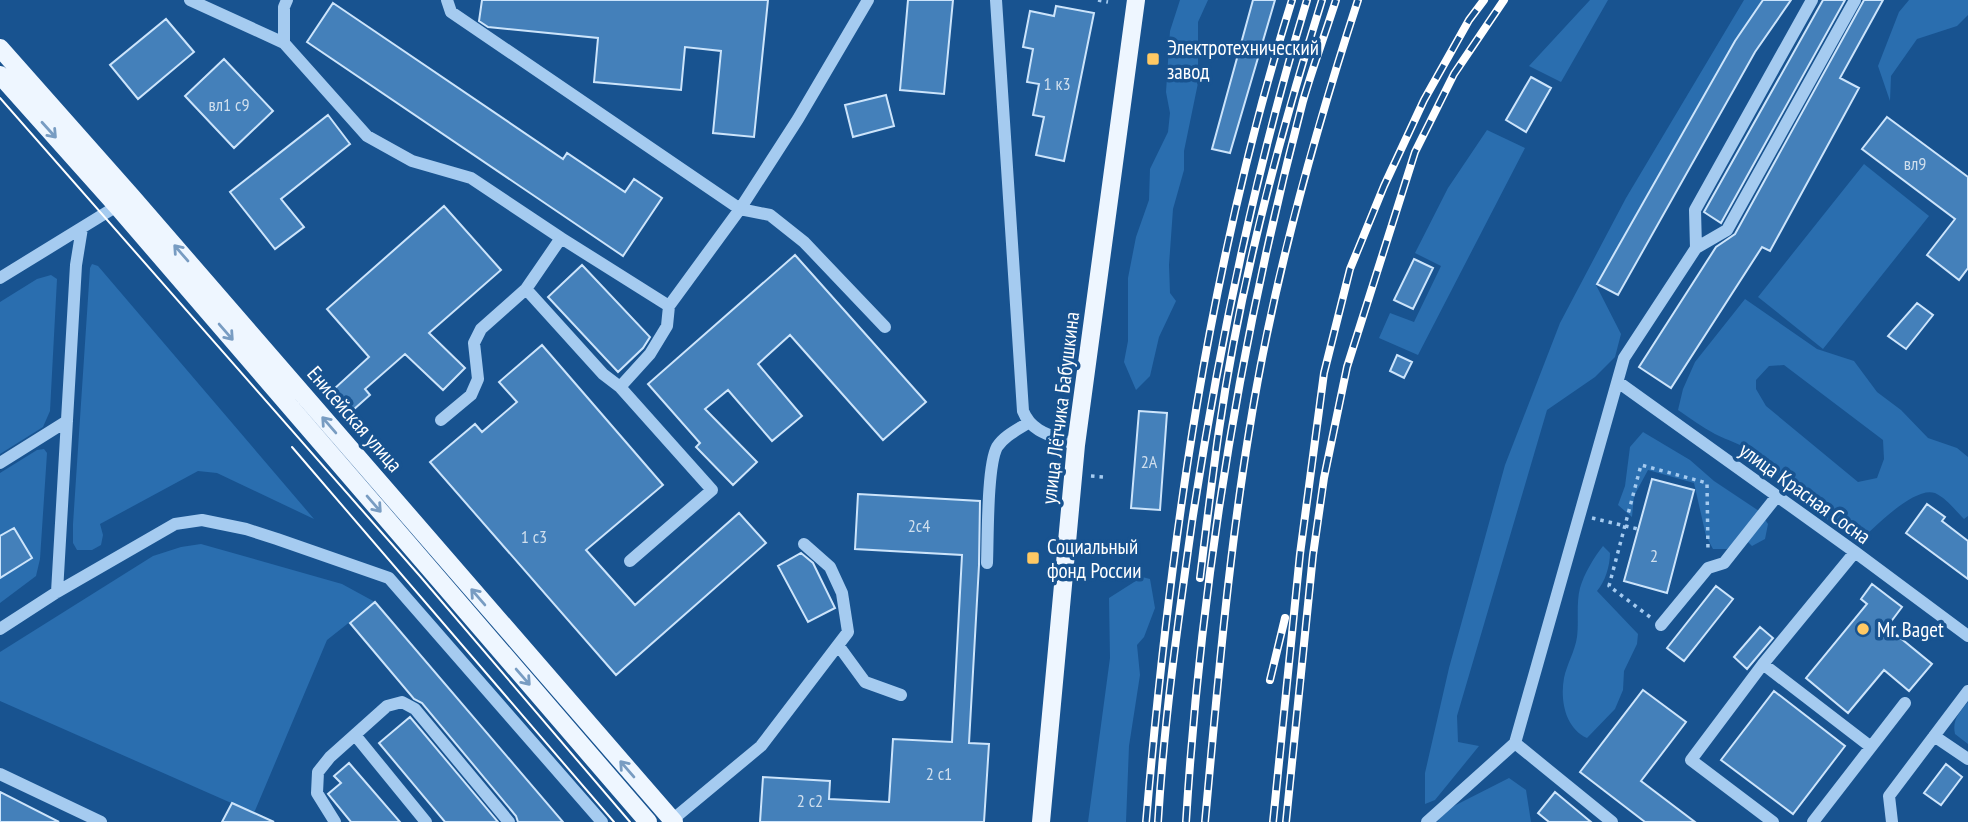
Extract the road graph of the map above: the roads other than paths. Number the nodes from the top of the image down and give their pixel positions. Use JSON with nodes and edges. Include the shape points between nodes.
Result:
{"nodes":[{"id":1,"x":190,"y":0,"type":"edge"},
{"id":2,"x":287,"y":0,"type":"edge"},
{"id":3,"x":447,"y":0,"type":"edge"},
{"id":4,"x":869,"y":0,"type":"edge"},
{"id":5,"x":996,"y":0,"type":"edge"},
{"id":6,"x":1136,"y":0,"type":"edge"},
{"id":7,"x":1812,"y":0,"type":"edge"},
{"id":8,"x":1855,"y":0,"type":"edge"},
{"id":9,"x":284,"y":43,"type":"junction"},
{"id":10,"x":0,"y":48,"type":"edge"},
{"id":11,"x":0,"y":75,"type":"edge"},
{"id":12,"x":117,"y":206,"type":"junction"},
{"id":13,"x":740,"y":209,"type":"junction"},
{"id":14,"x":82,"y":228,"type":"junction"},
{"id":15,"x":561,"y":238,"type":"junction"},
{"id":16,"x":1696,"y":248,"type":"junction"},
{"id":17,"x":0,"y":278,"type":"edge"},
{"id":18,"x":526,"y":289,"type":"junction"},
{"id":19,"x":670,"y":306,"type":"junction"},
{"id":20,"x":885,"y":327,"type":"dead end"},
{"id":21,"x":1618,"y":382,"type":"junction"},
{"id":22,"x":620,"y":387,"type":"junction"},
{"id":23,"x":441,"y":420,"type":"dead end"},
{"id":24,"x":67,"y":421,"type":"junction"},
{"id":25,"x":1028,"y":423,"type":"junction"},
{"id":26,"x":1076,"y":445,"type":"junction"},
{"id":27,"x":0,"y":463,"type":"edge"},
{"id":28,"x":1777,"y":496,"type":"junction"},
{"id":29,"x":804,"y":544,"type":"dead end"},
{"id":30,"x":1855,"y":552,"type":"junction"},
{"id":31,"x":629,"y":561,"type":"dead end"},
{"id":32,"x":987,"y":563,"type":"dead end"},
{"id":33,"x":57,"y":592,"type":"junction"},
{"id":34,"x":1661,"y":625,"type":"road end"},
{"id":35,"x":0,"y":629,"type":"edge"},
{"id":36,"x":1968,"y":636,"type":"edge"},
{"id":37,"x":838,"y":645,"type":"junction"},
{"id":38,"x":1763,"y":664,"type":"junction"},
{"id":39,"x":1968,"y":691,"type":"edge"},
{"id":40,"x":901,"y":695,"type":"dead end"},
{"id":41,"x":1905,"y":703,"type":"dead end"},
{"id":42,"x":355,"y":735,"type":"junction"},
{"id":43,"x":1934,"y":736,"type":"junction"},
{"id":44,"x":1515,"y":743,"type":"junction"},
{"id":45,"x":1871,"y":747,"type":"junction"},
{"id":46,"x":1968,"y":759,"type":"edge"},
{"id":47,"x":0,"y":774,"type":"edge"},
{"id":48,"x":673,"y":821,"type":"edge"},
{"id":49,"x":101,"y":822,"type":"edge"},
{"id":50,"x":335,"y":822,"type":"edge"},
{"id":51,"x":426,"y":822,"type":"edge"},
{"id":52,"x":509,"y":822,"type":"edge"},
{"id":53,"x":602,"y":822,"type":"edge"},
{"id":54,"x":648,"y":822,"type":"edge"},
{"id":55,"x":1041,"y":822,"type":"edge"},
{"id":56,"x":1427,"y":822,"type":"edge"},
{"id":57,"x":1612,"y":822,"type":"edge"},
{"id":58,"x":1773,"y":822,"type":"edge"},
{"id":59,"x":1813,"y":822,"type":"edge"},
{"id":60,"x":1892,"y":822,"type":"edge"}],
"edges":[{"from":1,"to":9,"type":"street"},
{"from":2,"to":9,"type":"street"},
{"from":3,"to":13,"type":"street","via":[[451,12]]},
{"from":4,"to":13,"type":"street"},
{"from":5,"to":25,"type":"street","via":[[1023,411]]},
{"from":6,"to":26,"type":"main road","name":"улица Лётчика Бабушкина"},
{"from":7,"to":16,"type":"street","via":[[1695,210]]},
{"from":8,"to":16,"type":"street","via":[[1727,230]]},
{"from":9,"to":15,"type":"street","via":[[367,136],[412,162],[471,178]]},
{"from":48,"to":10,"type":"main road","name":"Енисейская улица","one_way":true},
{"from":11,"to":12,"type":"main road","name":"Енисейская улица","one_way":true},
{"from":12,"to":14,"type":"street"},
{"from":12,"to":54,"type":"main road","name":"Енисейская улица","one_way":true},
{"from":13,"to":19,"type":"street"},
{"from":13,"to":20,"type":"street","via":[[770,215],[804,242]]},
{"from":14,"to":17,"type":"street"},
{"from":14,"to":24,"type":"street"},
{"from":15,"to":18,"type":"street"},
{"from":15,"to":19,"type":"street"},
{"from":16,"to":21,"type":"street","via":[[1624,358]]},
{"from":18,"to":22,"type":"street"},
{"from":18,"to":23,"type":"street","via":[[481,328],[474,343],[478,379],[471,395]]},
{"from":19,"to":22,"type":"street","via":[[662,336]]},
{"from":21,"to":28,"type":"street","name":"улица Красная Сосна"},
{"from":21,"to":44,"type":"street"},
{"from":22,"to":31,"type":"street","via":[[712,490]]},
{"from":24,"to":27,"type":"street"},
{"from":24,"to":33,"type":"street"},
{"from":25,"to":26,"type":"street"},
{"from":25,"to":32,"type":"street","via":[[997,448],[990,477]]},
{"from":26,"to":55,"type":"main road","name":"улица Лётчика Бабушкина"},
{"from":28,"to":30,"type":"street","name":"улица Красная Сосна"},
{"from":28,"to":34,"type":"street","via":[[1724,563],[1708,568]]},
{"from":29,"to":37,"type":"street","via":[[830,567],[842,593],[848,632]]},
{"from":30,"to":36,"type":"street","name":"улица Красная Сосна"},
{"from":30,"to":38,"type":"street"},
{"from":33,"to":35,"type":"street"},
{"from":33,"to":53,"type":"street","via":[[175,524],[202,520],[246,529],[389,578]]},
{"from":37,"to":40,"type":"street","via":[[865,682]]},
{"from":37,"to":48,"type":"street","via":[[761,746]]},
{"from":38,"to":45,"type":"street"},
{"from":38,"to":58,"type":"street","via":[[1691,760]]},
{"from":39,"to":43,"type":"street"},
{"from":41,"to":45,"type":"street"},
{"from":42,"to":50,"type":"street","via":[[318,772],[317,793]]},
{"from":42,"to":51,"type":"street"},
{"from":42,"to":52,"type":"street","via":[[387,706],[402,702],[415,709]]},
{"from":43,"to":46,"type":"street"},
{"from":43,"to":60,"type":"street","via":[[1889,796]]},
{"from":44,"to":56,"type":"street"},
{"from":44,"to":57,"type":"street"},
{"from":45,"to":59,"type":"street"},
{"from":47,"to":49,"type":"street"}]}
